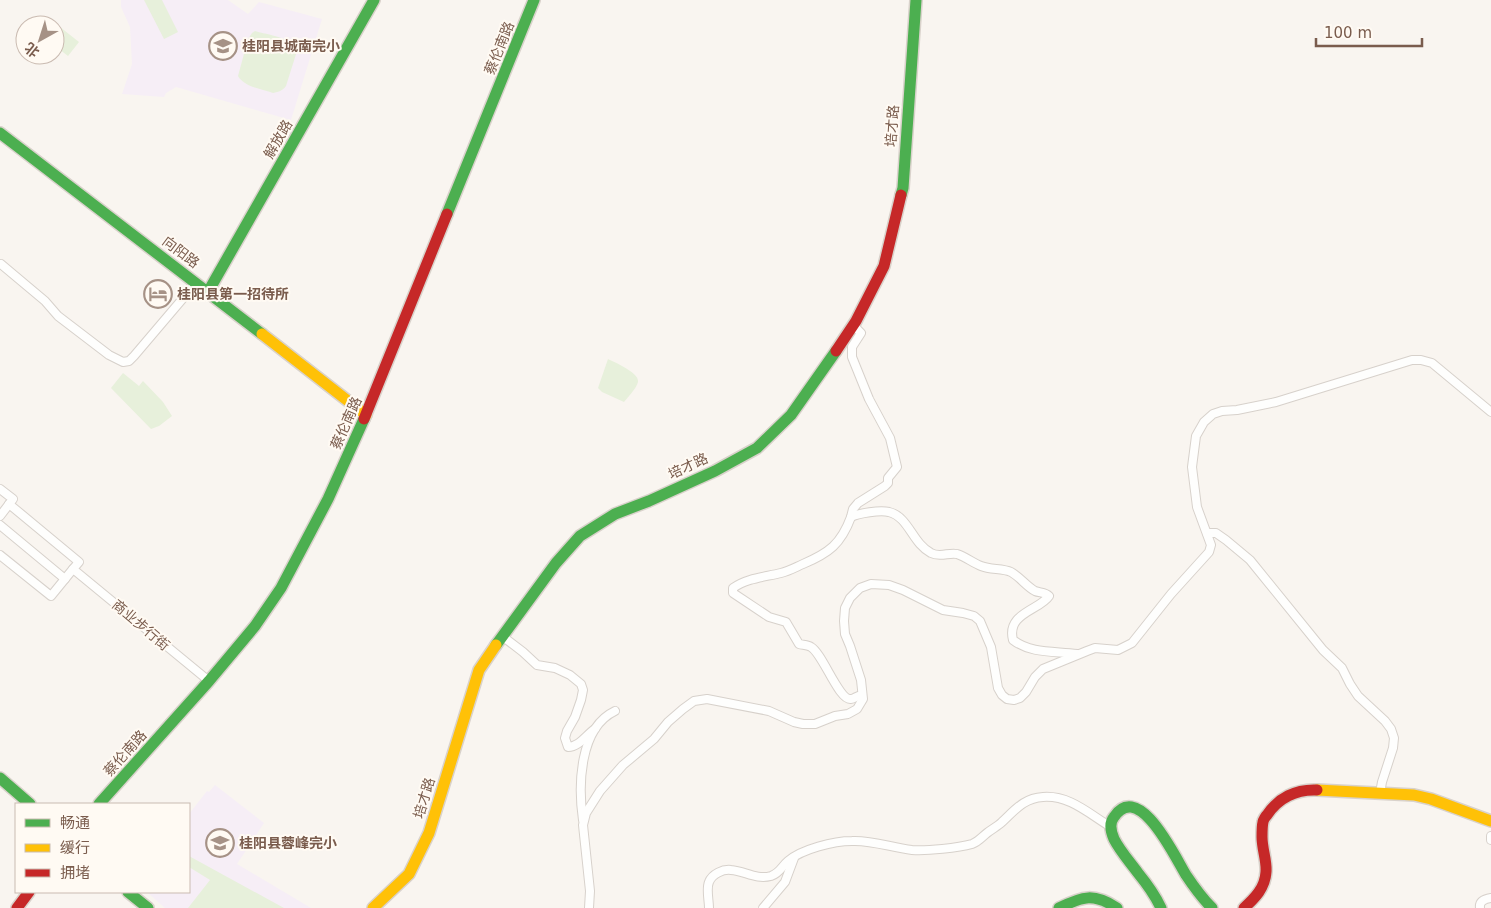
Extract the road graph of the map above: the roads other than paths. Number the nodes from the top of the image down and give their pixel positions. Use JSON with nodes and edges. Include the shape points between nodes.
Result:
{"nodes":[{"id":1,"x":374,"y":0,"type":"edge"},
{"id":2,"x":916,"y":0,"type":"edge"},
{"id":3,"x":534,"y":1,"type":"edge"},
{"id":4,"x":0,"y":133,"type":"edge"},
{"id":5,"x":1,"y":264,"type":"dead end"},
{"id":6,"x":196,"y":283,"type":"junction"},
{"id":7,"x":208,"y":292,"type":"junction"},
{"id":8,"x":853,"y":325,"type":"junction"},
{"id":9,"x":1491,"y":412,"type":"edge"},
{"id":10,"x":366,"y":415,"type":"junction"},
{"id":11,"x":0,"y":489,"type":"edge"},
{"id":12,"x":9,"y":504,"type":"junction"},
{"id":13,"x":0,"y":516,"type":"edge"},
{"id":14,"x":851,"y":517,"type":"junction"},
{"id":15,"x":0,"y":525,"type":"edge"},
{"id":16,"x":1207,"y":533,"type":"junction"},
{"id":17,"x":0,"y":555,"type":"edge"},
{"id":18,"x":73,"y":568,"type":"junction"},
{"id":19,"x":65,"y":579,"type":"junction"},
{"id":20,"x":502,"y":636,"type":"junction"},
{"id":21,"x":1078,"y":654,"type":"junction"},
{"id":22,"x":209,"y":681,"type":"junction"},
{"id":23,"x":862,"y":695,"type":"junction"},
{"id":24,"x":615,"y":711,"type":"dead end"},
{"id":25,"x":595,"y":729,"type":"junction"},
{"id":26,"x":0,"y":778,"type":"edge"},
{"id":27,"x":1380,"y":793,"type":"junction"},
{"id":28,"x":29,"y":803,"type":"edge"},
{"id":29,"x":100,"y":803,"type":"edge"},
{"id":30,"x":1491,"y":821,"type":"edge"},
{"id":31,"x":584,"y":824,"type":"junction"},
{"id":32,"x":1111,"y":827,"type":"junction"},
{"id":33,"x":1491,"y":836,"type":"edge"},
{"id":34,"x":1491,"y":840,"type":"edge"},
{"id":35,"x":794,"y":858,"type":"junction"},
{"id":36,"x":28,"y":893,"type":"edge"},
{"id":37,"x":129,"y":893,"type":"edge"},
{"id":38,"x":1491,"y":898,"type":"edge"},
{"id":39,"x":17,"y":908,"type":"edge"},
{"id":40,"x":148,"y":908,"type":"edge"},
{"id":41,"x":373,"y":908,"type":"edge"},
{"id":42,"x":588,"y":908,"type":"edge"},
{"id":43,"x":709,"y":908,"type":"edge"},
{"id":44,"x":763,"y":908,"type":"edge"},
{"id":45,"x":1059,"y":908,"type":"edge"},
{"id":46,"x":1117,"y":908,"type":"edge"},
{"id":47,"x":1161,"y":908,"type":"edge"},
{"id":48,"x":1212,"y":908,"type":"edge"},
{"id":49,"x":1244,"y":908,"type":"edge"},
{"id":50,"x":1480,"y":908,"type":"edge"}],
"edges":[{"from":1,"to":7,"type":"street","name":"解放路"},
{"from":2,"to":8,"type":"street","name":"培才路","via":[[903,188],[884,266]]},
{"from":3,"to":10,"type":"street","name":"蔡伦南路"},
{"from":4,"to":6,"type":"street","name":"向阳路"},
{"from":5,"to":6,"type":"street","via":[[45,300],[58,316],[123,362],[134,356]]},
{"from":6,"to":7,"type":"street","name":"向阳路"},
{"from":7,"to":10,"type":"street","name":"向阳路"},
{"from":8,"to":14,"type":"street","via":[[861,333],[852,347],[852,357],[890,438],[897,467],[885,486],[855,506]]},
{"from":8,"to":20,"type":"street","name":"培才路","via":[[791,415],[757,448],[707,475],[615,514],[580,536]]},
{"from":9,"to":16,"type":"street","via":[[1432,363],[1412,360],[1270,404],[1213,414],[1196,436],[1192,467],[1197,507]]},
{"from":10,"to":22,"type":"street","name":"蔡伦南路","via":[[328,499],[281,588],[256,626]]},
{"from":11,"to":12,"type":"street","name":"商业步行街","via":[[13,499]]},
{"from":12,"to":13,"type":"street"},
{"from":12,"to":18,"type":"street","name":"商业步行街","via":[[79,562]]},
{"from":14,"to":21,"type":"street","via":[[890,512],[903,521],[918,543],[930,553],[953,553],[982,567],[1010,572],[1036,592],[1046,593],[1049,596],[1046,600],[1020,618],[1012,630],[1013,640],[1031,649]]},
{"from":14,"to":23,"type":"street","via":[[844,534],[829,551],[783,572],[743,582],[733,588],[733,593],[769,618],[786,622],[799,644],[812,648],[820,656],[846,698],[851,700]]},
{"from":15,"to":19,"type":"street"},
{"from":16,"to":21,"type":"street","via":[[1211,545],[1209,552],[1132,642],[1118,650],[1095,648]]},
{"from":16,"to":27,"type":"street","via":[[1226,540],[1250,560],[1318,644],[1342,668],[1358,696],[1391,729],[1393,748]]},
{"from":17,"to":19,"type":"street","via":[[51,596]]},
{"from":18,"to":19,"type":"street"},
{"from":18,"to":22,"type":"street","name":"商业步行街"},
{"from":20,"to":25,"type":"street","via":[[537,664],[555,668],[581,684],[581,700],[565,738],[568,747],[577,745]]},
{"from":20,"to":41,"type":"street","name":"培才路","via":[[479,670],[429,833],[409,874]]},
{"from":21,"to":23,"type":"street","via":[[1043,669],[1020,698],[1007,699],[998,688],[991,647],[980,621],[974,616],[938,608],[889,585],[871,584],[860,588],[845,608],[845,634],[861,680]]},
{"from":22,"to":29,"type":"street","name":"蔡伦南路"},
{"from":23,"to":31,"type":"street","via":[[857,709],[815,724],[794,722],[769,711],[707,699],[694,701],[623,765],[591,802]]},
{"from":24,"to":25,"type":"street"},
{"from":25,"to":31,"type":"street","via":[[588,741],[583,765]]},
{"from":26,"to":28,"type":"street"},
{"from":27,"to":30,"type":"street","via":[[1431,799]]},
{"from":27,"to":49,"type":"street","via":[[1312,790],[1281,799],[1268,814],[1262,830],[1264,882]]},
{"from":31,"to":42,"type":"street","via":[[590,891]]},
{"from":32,"to":35,"type":"street","via":[[1075,803],[1042,797],[1027,800],[971,844],[913,850],[852,841],[821,846]]},
{"from":32,"to":47,"type":"street","via":[[1117,844]]},
{"from":32,"to":48,"type":"street","via":[[1114,816],[1128,807],[1148,817]]},
{"from":33,"to":34,"type":"street"},
{"from":35,"to":43,"type":"street","via":[[766,877],[723,870],[708,883]]},
{"from":35,"to":44,"type":"street","via":[[785,882]]},
{"from":36,"to":39,"type":"street"},
{"from":37,"to":40,"type":"street"},
{"from":38,"to":50,"type":"street","via":[[1481,902]]},
{"from":45,"to":46,"type":"street","via":[[1086,896],[1107,901]]}]}
